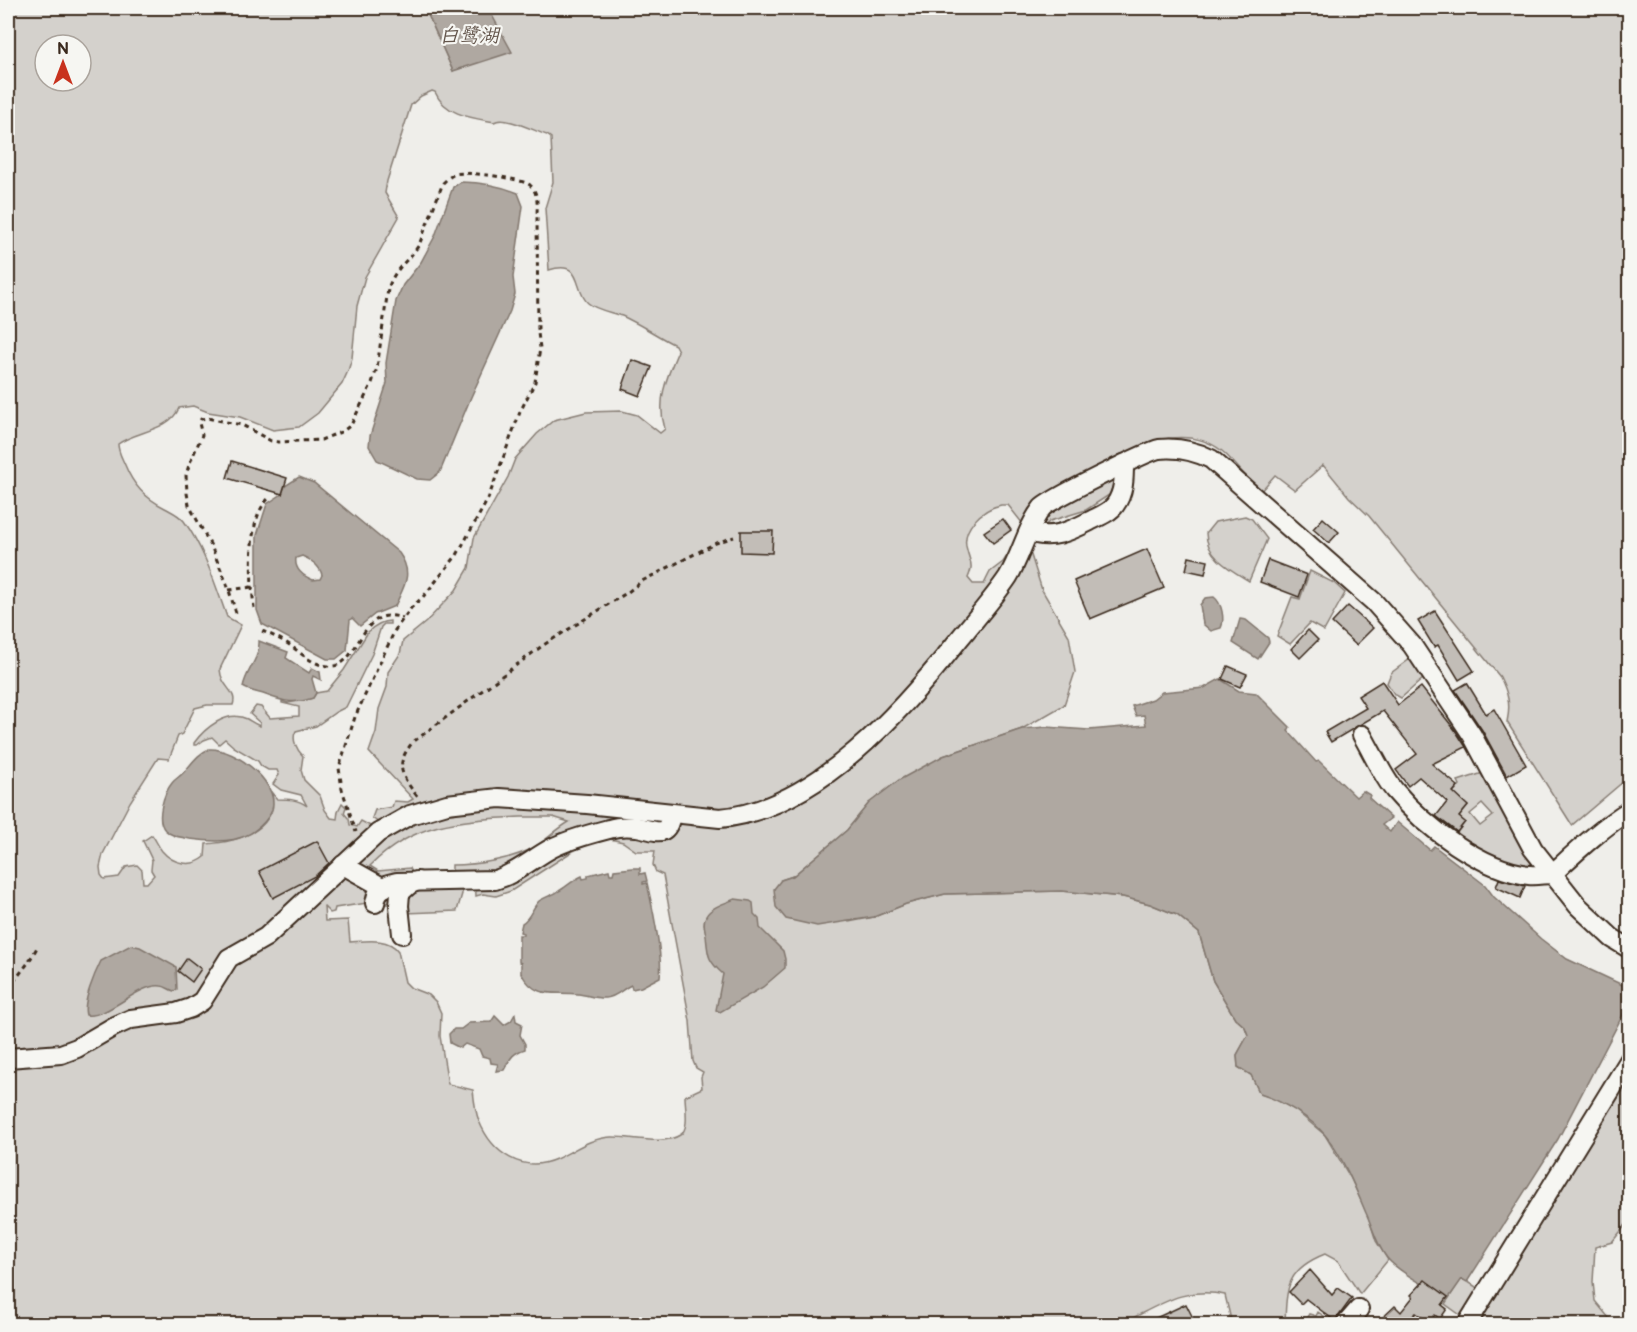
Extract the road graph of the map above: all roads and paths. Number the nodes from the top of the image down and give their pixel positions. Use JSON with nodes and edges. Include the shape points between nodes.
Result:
{"nodes":[{"id":1,"x":1124,"y":464,"type":"junction"},
{"id":2,"x":268,"y":499,"type":"dead end"},
{"id":3,"x":1030,"y":532,"type":"junction"},
{"id":4,"x":735,"y":537,"type":"dead end"},
{"id":5,"x":252,"y":587,"type":"junction"},
{"id":6,"x":229,"y":590,"type":"junction"},
{"id":7,"x":254,"y":609,"type":"dead end"},
{"id":8,"x":236,"y":613,"type":"dead end"},
{"id":9,"x":403,"y":618,"type":"junction"},
{"id":10,"x":262,"y":631,"type":"dead end"},
{"id":11,"x":1362,"y":735,"type":"dead end"},
{"id":12,"x":428,"y":810,"type":"junction"},
{"id":13,"x":1629,"y":810,"type":"edge"},
{"id":14,"x":671,"y":813,"type":"junction"},
{"id":15,"x":362,"y":847,"type":"junction"},
{"id":16,"x":344,"y":865,"type":"junction"},
{"id":17,"x":1552,"y":874,"type":"junction"},
{"id":18,"x":417,"y":881,"type":"junction"},
{"id":19,"x":402,"y":934,"type":"dead end"},
{"id":20,"x":38,"y":946,"type":"dead end"},
{"id":21,"x":1629,"y":949,"type":"edge"},
{"id":22,"x":8,"y":988,"type":"edge"},
{"id":23,"x":8,"y":1058,"type":"edge"},
{"id":24,"x":1629,"y":1059,"type":"edge"},
{"id":25,"x":1359,"y":1309,"type":"dead end"},
{"id":26,"x":1346,"y":1324,"type":"edge"},
{"id":27,"x":1467,"y":1324,"type":"edge"}],
"edges":[{"from":1,"to":3,"type":"street","via":[[1042,507]]},
{"from":1,"to":3,"type":"street","via":[[1122,489],[1114,508],[1062,534]]},
{"from":1,"to":17,"type":"street","via":[[1161,449],[1188,450],[1212,459],[1374,602],[1412,645],[1472,735],[1533,849]]},
{"from":2,"to":5,"type":"path","via":[[261,505],[254,528]]},
{"from":3,"to":14,"type":"street","via":[[1008,576],[926,682],[862,745],[823,776],[782,801],[741,816]]},
{"from":4,"to":12,"type":"path","via":[[642,581],[542,646],[413,742],[405,751],[401,767],[406,781]]},
{"from":5,"to":6,"type":"path"},
{"from":5,"to":7,"type":"path"},
{"from":6,"to":8,"type":"path"},
{"from":6,"to":9,"type":"path","via":[[187,493],[186,475],[202,435],[201,419],[242,425],[279,442],[321,440],[344,431],[351,425],[372,383],[391,279],[414,253],[443,183],[451,175],[463,173],[524,182],[534,190],[536,198],[540,348],[535,382],[488,500],[457,555]]},
{"from":9,"to":10,"type":"path","via":[[376,620],[346,659],[332,667],[314,662]]},
{"from":9,"to":15,"type":"path","via":[[358,709],[339,768]]},
{"from":11,"to":17,"type":"street","via":[[1394,790],[1461,848],[1495,866],[1528,875]]},
{"from":12,"to":14,"type":"street","via":[[499,798]]},
{"from":12,"to":15,"type":"street","via":[[410,815]]},
{"from":13,"to":17,"type":"street"},
{"from":14,"to":18,"type":"street","via":[[668,826],[659,832],[615,827],[590,834],[553,848],[495,880]]},
{"from":15,"to":16,"type":"street"},
{"from":16,"to":18,"type":"street","via":[[380,895],[397,882]]},
{"from":16,"to":23,"type":"street","via":[[266,937],[229,958],[202,1001],[191,1008],[131,1019],[61,1054]]},
{"from":17,"to":21,"type":"street","via":[[1587,914]]},
{"from":18,"to":19,"type":"street","via":[[400,893]]},
{"from":20,"to":22,"type":"path"},
{"from":24,"to":27,"type":"street"},
{"from":25,"to":26,"type":"street"}]}
